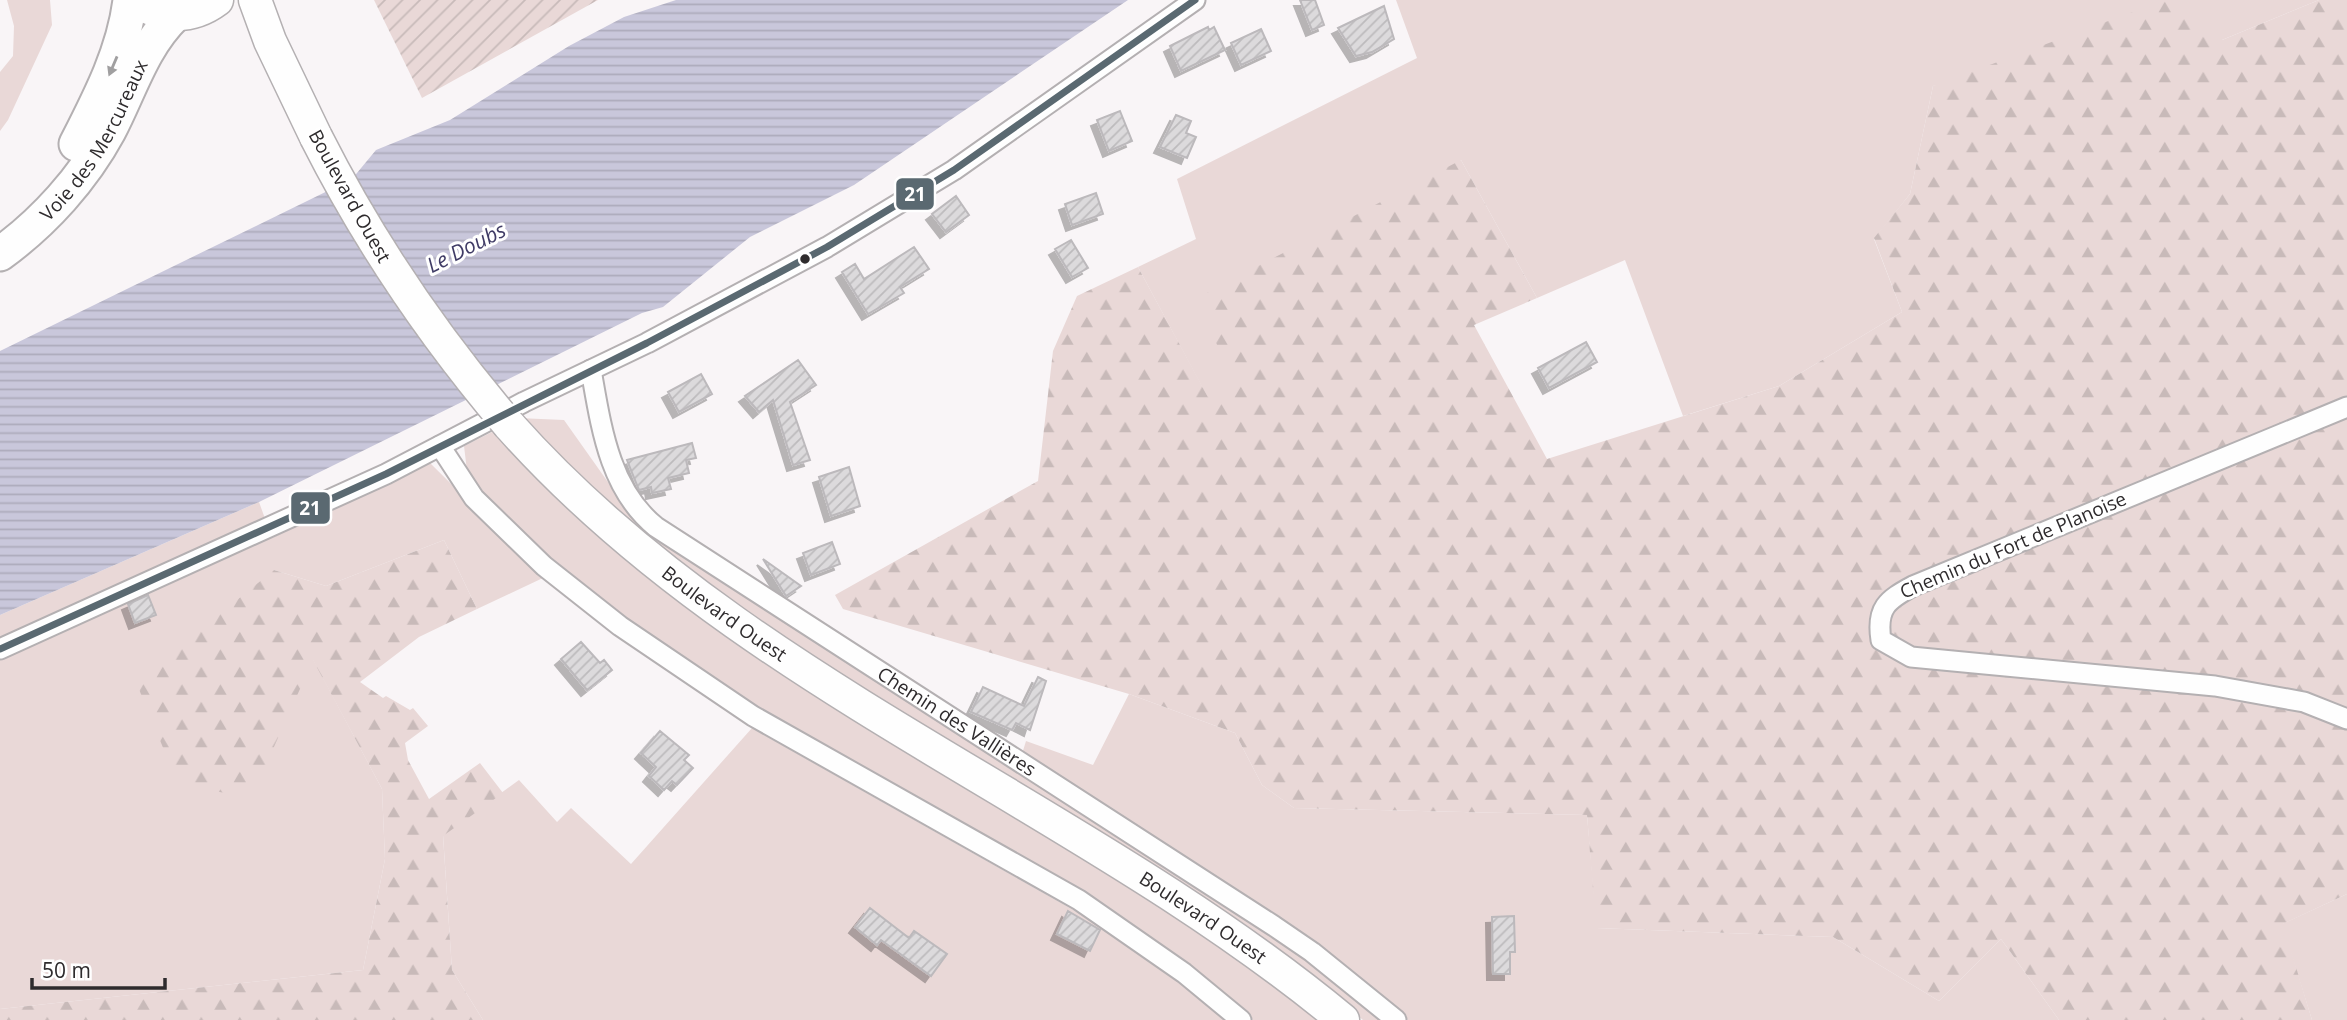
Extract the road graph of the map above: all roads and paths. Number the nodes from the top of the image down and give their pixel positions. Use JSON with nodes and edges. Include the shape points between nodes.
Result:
{"nodes":[{"id":1,"x":130,"y":0,"type":"edge"},
{"id":2,"x":136,"y":0,"type":"edge"},
{"id":3,"x":255,"y":0,"type":"edge"},
{"id":4,"x":1195,"y":0,"type":"edge"},
{"id":5,"x":198,"y":8,"type":"edge"},
{"id":6,"x":270,"y":41,"type":"junction"},
{"id":7,"x":0,"y":230,"type":"edge"},
{"id":8,"x":0,"y":254,"type":"edge"},
{"id":9,"x":591,"y":370,"type":"junction"},
{"id":10,"x":2347,"y":407,"type":"edge"},
{"id":11,"x":440,"y":446,"type":"junction"},
{"id":12,"x":0,"y":649,"type":"edge"},
{"id":13,"x":2347,"y":719,"type":"edge"},
{"id":14,"x":1241,"y":1020,"type":"edge"},
{"id":15,"x":1343,"y":1020,"type":"edge"},
{"id":16,"x":1396,"y":1020,"type":"edge"}],
"edges":[{"from":1,"to":7,"type":"highway","name":"Voie des Mercureaux","one_way":true,"via":[[123,39],[74,147],[33,201]]},
{"from":2,"to":5,"type":"main road","via":[[158,12]]},
{"from":3,"to":6,"type":"main road","name":"Boulevard Ouest"},
{"from":4,"to":9,"type":"street","via":[[892,210]]},
{"from":5,"to":6,"type":"main road","via":[[235,19]]},
{"from":5,"to":8,"type":"highway","name":"Voie des Mercureaux","via":[[145,55],[93,157],[46,214]]},
{"from":6,"to":15,"type":"main road","name":"Boulevard Ouest","bridge":true,"via":[[361,222],[401,285],[509,425],[600,518],[717,612],[1203,916]]},
{"from":9,"to":11,"type":"street"},
{"from":9,"to":16,"type":"street","name":"Chemin des Vallières","via":[[617,478],[634,506],[656,527],[1273,926]]},
{"from":10,"to":13,"type":"street","name":"Chemin du Fort de Planoise","via":[[1913,586],[1888,599],[1878,623],[1881,640],[1911,657],[2215,686],[2304,702]]},
{"from":11,"to":12,"type":"street"},
{"from":11,"to":14,"type":"street","via":[[474,498],[544,566],[620,626],[753,716],[1079,900],[1184,973]]}]}
